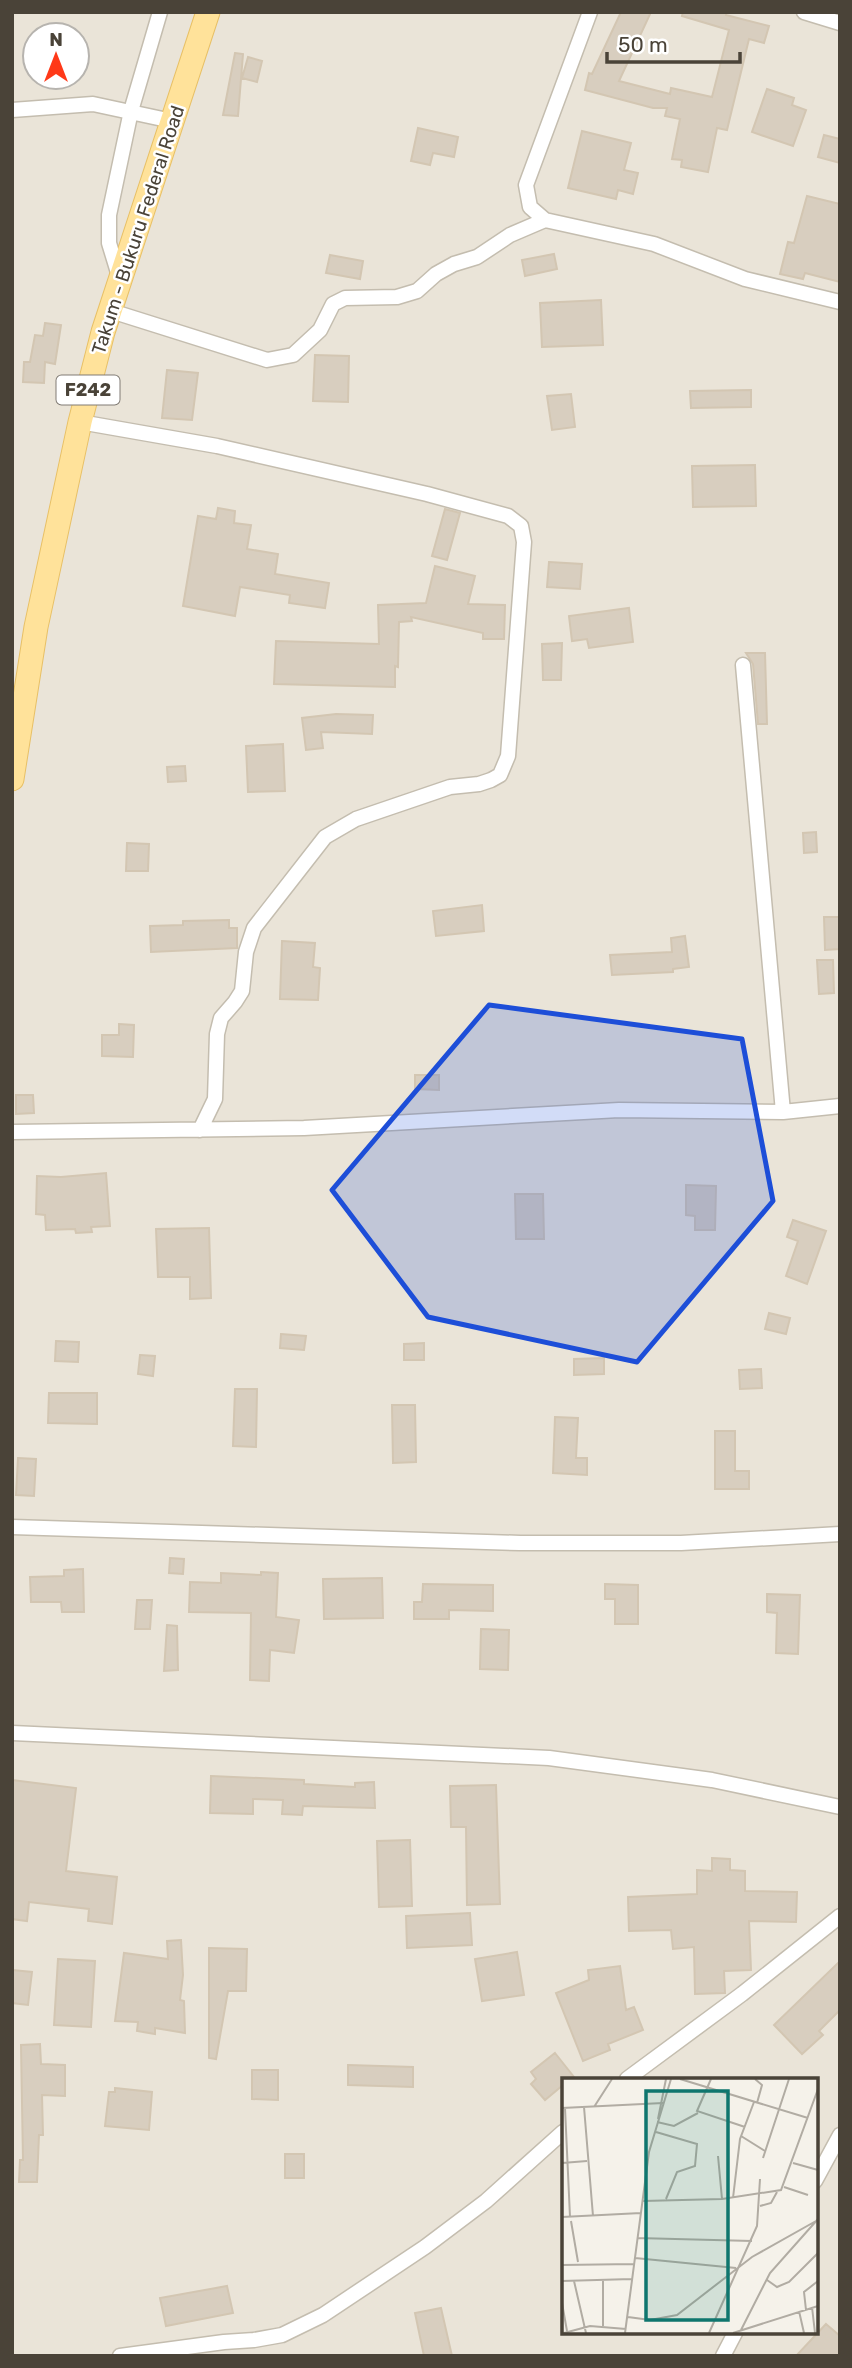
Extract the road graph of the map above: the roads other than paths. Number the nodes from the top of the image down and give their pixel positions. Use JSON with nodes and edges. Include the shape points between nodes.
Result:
{"nodes":[{"id":1,"x":160,"y":12,"type":"edge"},
{"id":2,"x":208,"y":12,"type":"edge"},
{"id":3,"x":590,"y":12,"type":"edge"},
{"id":4,"x":804,"y":12,"type":"edge"},
{"id":5,"x":840,"y":23,"type":"edge"},
{"id":6,"x":12,"y":110,"type":"edge"},
{"id":7,"x":131,"y":111,"type":"junction"},
{"id":8,"x":172,"y":121,"type":"junction"},
{"id":9,"x":545,"y":220,"type":"junction"},
{"id":10,"x":121,"y":281,"type":"junction"},
{"id":11,"x":840,"y":302,"type":"edge"},
{"id":12,"x":111,"y":311,"type":"junction"},
{"id":13,"x":80,"y":422,"type":"junction"},
{"id":14,"x":743,"y":665,"type":"dead end"},
{"id":15,"x":12,"y":779,"type":"edge"},
{"id":16,"x":840,"y":1106,"type":"edge"},
{"id":17,"x":783,"y":1112,"type":"junction"},
{"id":18,"x":200,"y":1129,"type":"junction"},
{"id":19,"x":12,"y":1132,"type":"edge"},
{"id":20,"x":12,"y":1527,"type":"edge"},
{"id":21,"x":840,"y":1534,"type":"edge"},
{"id":22,"x":12,"y":1733,"type":"edge"},
{"id":23,"x":840,"y":1807,"type":"edge"},
{"id":24,"x":840,"y":1916,"type":"edge"},
{"id":25,"x":628,"y":2078,"type":"edge"},
{"id":26,"x":562,"y":2133,"type":"edge"},
{"id":27,"x":840,"y":2135,"type":"edge"},
{"id":28,"x":817,"y":2177,"type":"edge"},
{"id":29,"x":735,"y":2333,"type":"edge"},
{"id":30,"x":120,"y":2356,"type":"edge"},
{"id":31,"x":723,"y":2356,"type":"edge"}],
"edges":[{"from":1,"to":7,"type":"street"},
{"from":2,"to":8,"type":"main road","name":"Takum - Bukuru Federal Road","number":"F242"},
{"from":3,"to":9,"type":"street","via":[[526,186],[530,207]]},
{"from":4,"to":5,"type":"street"},
{"from":6,"to":7,"type":"street","via":[[93,104]]},
{"from":7,"to":8,"type":"street"},
{"from":7,"to":10,"type":"street","via":[[109,215],[109,243]]},
{"from":8,"to":10,"type":"main road","name":"Takum - Bukuru Federal Road","number":"F242"},
{"from":9,"to":11,"type":"street","via":[[654,244],[745,279]]},
{"from":9,"to":12,"type":"street","via":[[445,269],[417,290],[397,297],[345,298],[333,304],[320,330],[293,355],[267,360]]},
{"from":10,"to":12,"type":"main road","name":"Takum - Bukuru Federal Road","number":"F242"},
{"from":12,"to":13,"type":"main road","name":"Takum - Bukuru Federal Road","number":"F242"},
{"from":13,"to":15,"type":"main road","name":"Takum - Bukuru Federal Road","number":"F242","via":[[36,627]]},
{"from":13,"to":18,"type":"street","via":[[217,446],[438,497],[508,516],[521,526],[524,542],[504,768],[479,785],[450,787],[356,819],[325,837],[254,928],[242,991],[221,1018],[215,1099]]},
{"from":14,"to":17,"type":"street"},
{"from":16,"to":17,"type":"street"},
{"from":17,"to":18,"type":"street","via":[[619,1110],[304,1128]]},
{"from":18,"to":19,"type":"street"},
{"from":20,"to":21,"type":"street","via":[[520,1543],[681,1543]]},
{"from":22,"to":23,"type":"street","via":[[549,1758],[712,1780]]},
{"from":24,"to":25,"type":"street"},
{"from":26,"to":30,"type":"street","via":[[486,2201],[323,2315],[282,2335]]},
{"from":27,"to":28,"type":"street"},
{"from":29,"to":31,"type":"street"}]}
